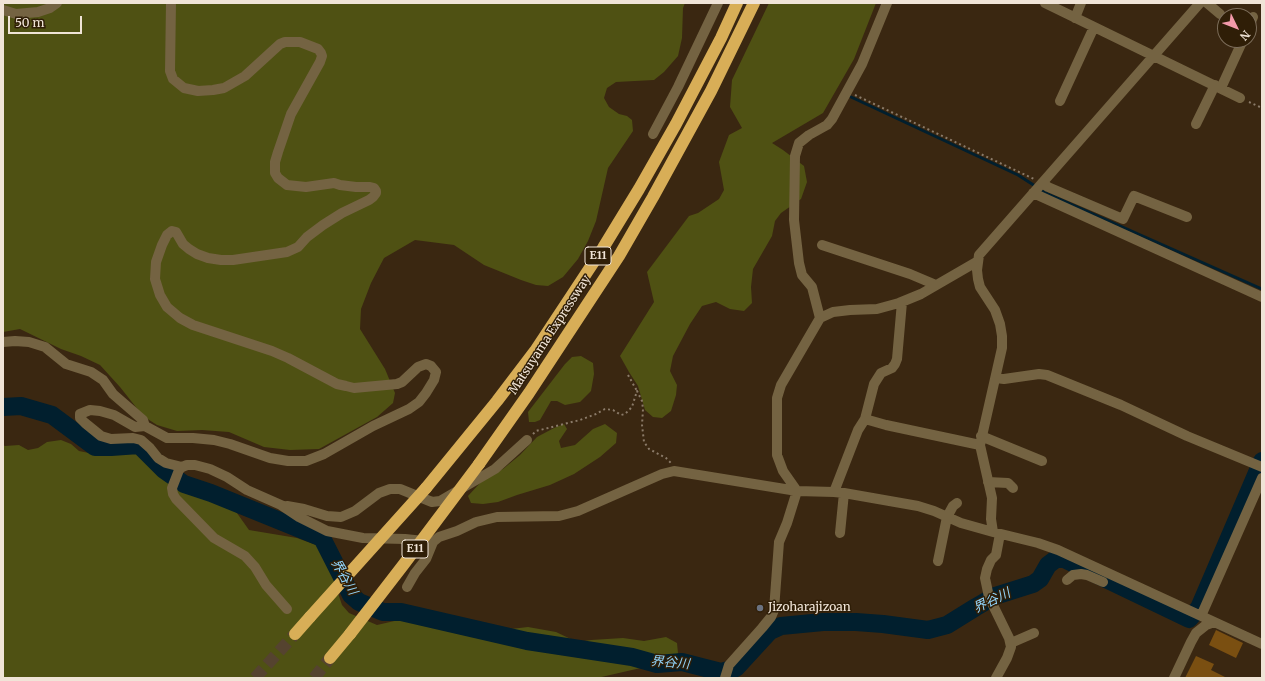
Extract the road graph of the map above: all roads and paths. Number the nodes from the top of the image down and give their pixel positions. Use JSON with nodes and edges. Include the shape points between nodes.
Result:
{"nodes":[{"id":1,"x":57,"y":3,"type":"edge"},
{"id":2,"x":171,"y":3,"type":"edge"},
{"id":3,"x":718,"y":3,"type":"edge"},
{"id":4,"x":737,"y":3,"type":"edge"},
{"id":5,"x":754,"y":3,"type":"edge"},
{"id":6,"x":887,"y":3,"type":"edge"},
{"id":7,"x":1045,"y":3,"type":"edge"},
{"id":8,"x":1081,"y":3,"type":"edge"},
{"id":9,"x":1200,"y":3,"type":"edge"},
{"id":10,"x":1207,"y":3,"type":"edge"},
{"id":11,"x":3,"y":10,"type":"edge"},
{"id":12,"x":1217,"y":11,"type":"edge"},
{"id":13,"x":1075,"y":18,"type":"junction"},
{"id":14,"x":1094,"y":27,"type":"junction"},
{"id":15,"x":1239,"y":48,"type":"edge"},
{"id":16,"x":1154,"y":56,"type":"junction"},
{"id":17,"x":1218,"y":87,"type":"junction"},
{"id":18,"x":847,"y":91,"type":"junction"},
{"id":19,"x":1240,"y":98,"type":"joint"},
{"id":20,"x":1060,"y":101,"type":"dead end"},
{"id":21,"x":1262,"y":108,"type":"edge"},
{"id":22,"x":1196,"y":124,"type":"dead end"},
{"id":23,"x":653,"y":134,"type":"dead end"},
{"id":24,"x":1037,"y":188,"type":"junction"},
{"id":25,"x":1187,"y":217,"type":"dead end"},
{"id":26,"x":822,"y":245,"type":"dead end"},
{"id":27,"x":978,"y":261,"type":"junction"},
{"id":28,"x":936,"y":285,"type":"junction"},
{"id":29,"x":1262,"y":297,"type":"edge"},
{"id":30,"x":902,"y":302,"type":"junction"},
{"id":31,"x":820,"y":318,"type":"junction"},
{"id":32,"x":3,"y":342,"type":"edge"},
{"id":33,"x":628,"y":375,"type":"dead end"},
{"id":34,"x":996,"y":378,"type":"junction"},
{"id":35,"x":637,"y":391,"type":"junction"},
{"id":36,"x":865,"y":419,"type":"junction"},
{"id":37,"x":145,"y":426,"type":"junction"},
{"id":38,"x":527,"y":440,"type":"joint"},
{"id":39,"x":980,"y":441,"type":"junction"},
{"id":40,"x":1042,"y":461,"type":"dead end"},
{"id":41,"x":1259,"y":466,"type":"edge"},
{"id":42,"x":180,"y":468,"type":"junction"},
{"id":43,"x":674,"y":471,"type":"junction"},
{"id":44,"x":1262,"y":478,"type":"edge"},
{"id":45,"x":988,"y":482,"type":"junction"},
{"id":46,"x":1013,"y":488,"type":"dead end"},
{"id":47,"x":797,"y":491,"type":"junction"},
{"id":48,"x":839,"y":492,"type":"junction"},
{"id":49,"x":957,"y":503,"type":"dead end"},
{"id":50,"x":281,"y":505,"type":"junction"},
{"id":51,"x":946,"y":517,"type":"junction"},
{"id":52,"x":840,"y":533,"type":"dead end"},
{"id":53,"x":996,"y":533,"type":"junction"},
{"id":54,"x":433,"y":542,"type":"junction"},
{"id":55,"x":938,"y":561,"type":"dead end"},
{"id":56,"x":1083,"y":568,"type":"junction"},
{"id":57,"x":1067,"y":580,"type":"dead end"},
{"id":58,"x":1103,"y":582,"type":"dead end"},
{"id":59,"x":407,"y":587,"type":"dead end"},
{"id":60,"x":286,"y":609,"type":"dead end"},
{"id":61,"x":1197,"y":614,"type":"junction"},
{"id":62,"x":1214,"y":622,"type":"junction"},
{"id":63,"x":295,"y":634,"type":"tunnel mouth"},
{"id":64,"x":1034,"y":634,"type":"dead end"},
{"id":65,"x":1011,"y":643,"type":"junction"},
{"id":66,"x":1262,"y":644,"type":"edge"},
{"id":67,"x":330,"y":658,"type":"tunnel mouth"},
{"id":68,"x":725,"y":678,"type":"edge"},
{"id":69,"x":996,"y":678,"type":"edge"},
{"id":70,"x":1174,"y":678,"type":"edge"}],
"edges":[{"from":1,"to":11,"type":"street","via":[[38,12],[16,14]]},
{"from":2,"to":37,"type":"street","via":[[170,71],[173,79],[189,90],[224,88],[246,76],[285,42],[300,42],[318,49],[322,56],[320,62],[291,114],[275,162],[275,173],[287,185],[306,187],[334,183],[370,187],[374,188],[376,193],[374,197],[323,225],[288,252],[233,260],[208,258],[189,249],[176,232],[172,231],[167,235],[156,262],[155,279],[167,307],[193,325],[272,351],[337,384],[354,388],[397,384],[426,364],[436,372],[434,380],[419,402],[324,454],[306,461],[270,458],[214,440],[166,438]]},
{"from":3,"to":23,"type":"street"},
{"from":4,"to":63,"type":"highway","name":"Matsuyama Expressway","number":"E11","bridge":true,"via":[[640,189],[535,351],[426,488]]},
{"from":5,"to":67,"type":"highway","name":"Matsuyama Expressway","number":"E11","bridge":true,"via":[[711,92],[619,256],[530,393],[479,464]]},
{"from":6,"to":18,"type":"street","via":[[862,64]]},
{"from":7,"to":13,"type":"street"},
{"from":8,"to":13,"type":"street"},
{"from":9,"to":16,"type":"street"},
{"from":10,"to":12,"type":"street"},
{"from":13,"to":14,"type":"street"},
{"from":14,"to":16,"type":"street"},
{"from":14,"to":20,"type":"street"},
{"from":15,"to":17,"type":"street"},
{"from":16,"to":17,"type":"street"},
{"from":16,"to":24,"type":"street"},
{"from":17,"to":19,"type":"street"},
{"from":17,"to":22,"type":"street"},
{"from":18,"to":24,"type":"path","via":[[1016,170]]},
{"from":18,"to":31,"type":"street","via":[[827,125],[799,143],[795,156],[794,220],[799,263],[802,275],[812,287]]},
{"from":19,"to":21,"type":"path"},
{"from":24,"to":25,"type":"street","via":[[1048,187],[1123,219],[1134,196]]},
{"from":24,"to":27,"type":"street","via":[[979,255]]},
{"from":24,"to":29,"type":"street"},
{"from":26,"to":28,"type":"street"},
{"from":27,"to":28,"type":"street"},
{"from":27,"to":34,"type":"street","via":[[980,286],[995,310],[1002,336]]},
{"from":28,"to":30,"type":"street"},
{"from":30,"to":31,"type":"street","via":[[876,309],[833,312]]},
{"from":30,"to":36,"type":"street","via":[[897,359],[892,368],[881,373],[874,384]]},
{"from":31,"to":47,"type":"street","via":[[781,384],[777,398],[777,455],[783,471]]},
{"from":32,"to":37,"type":"street","via":[[29,342],[45,347],[66,364],[91,372],[103,380],[113,394],[143,420]]},
{"from":33,"to":35,"type":"path"},
{"from":34,"to":39,"type":"street"},
{"from":34,"to":41,"type":"street","via":[[1039,374],[1047,376],[1121,405]]},
{"from":35,"to":38,"type":"path","via":[[632,407],[625,414],[621,415],[605,408],[580,420],[536,431]]},
{"from":35,"to":43,"type":"path","via":[[642,401],[644,442],[649,449],[666,458]]},
{"from":36,"to":39,"type":"street"},
{"from":36,"to":48,"type":"street","via":[[858,430]]},
{"from":37,"to":42,"type":"street","via":[[135,427],[114,415],[100,411],[90,410],[80,414],[80,418],[101,436],[141,440],[158,458]]},
{"from":38,"to":50,"type":"street","via":[[495,469],[440,500],[432,502],[400,489],[390,488],[341,517]]},
{"from":39,"to":40,"type":"street"},
{"from":39,"to":45,"type":"street"},
{"from":42,"to":50,"type":"street","via":[[195,465],[210,469]]},
{"from":42,"to":60,"type":"street","via":[[172,488],[176,499],[214,538],[245,556]]},
{"from":43,"to":47,"type":"street"},
{"from":43,"to":54,"type":"street","via":[[578,511],[559,516],[497,518],[476,522],[439,537]]},
{"from":44,"to":61,"type":"street"},
{"from":45,"to":46,"type":"street","via":[[1008,483]]},
{"from":45,"to":53,"type":"street","via":[[992,504],[991,519]]},
{"from":47,"to":48,"type":"street"},
{"from":47,"to":68,"type":"street","via":[[779,542],[774,610],[771,617],[729,665]]},
{"from":48,"to":51,"type":"street","via":[[918,506]]},
{"from":48,"to":52,"type":"street"},
{"from":49,"to":51,"type":"street"},
{"from":50,"to":54,"type":"street","via":[[327,531],[363,538]]},
{"from":51,"to":53,"type":"street"},
{"from":51,"to":55,"type":"street"},
{"from":53,"to":56,"type":"street","via":[[1051,547]]},
{"from":53,"to":65,"type":"street","via":[[996,555],[991,560],[985,578],[990,599]]},
{"from":54,"to":59,"type":"street","via":[[426,559]]},
{"from":56,"to":57,"type":"street"},
{"from":56,"to":58,"type":"street","via":[[1087,574]]},
{"from":56,"to":61,"type":"street"},
{"from":61,"to":62,"type":"street"},
{"from":62,"to":66,"type":"street"},
{"from":62,"to":70,"type":"street","via":[[1196,633]]},
{"from":64,"to":65,"type":"street"},
{"from":65,"to":69,"type":"street","via":[[1010,652]]}]}
